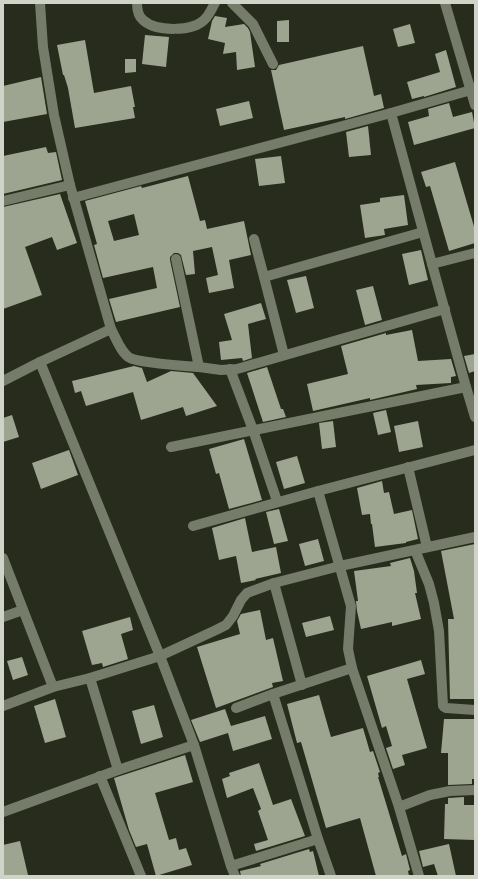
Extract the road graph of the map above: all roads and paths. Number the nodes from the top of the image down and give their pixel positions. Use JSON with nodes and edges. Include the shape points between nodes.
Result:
{"nodes":[{"id":1,"x":40,"y":3,"type":"edge"},
{"id":2,"x":137,"y":3,"type":"edge"},
{"id":3,"x":215,"y":3,"type":"edge"},
{"id":4,"x":232,"y":3,"type":"edge"},
{"id":5,"x":445,"y":3,"type":"edge"},
{"id":6,"x":273,"y":64,"type":"dead end"},
{"id":7,"x":471,"y":90,"type":"junction"},
{"id":8,"x":475,"y":105,"type":"edge"},
{"id":9,"x":391,"y":113,"type":"junction"},
{"id":10,"x":70,"y":185,"type":"junction"},
{"id":11,"x":73,"y":198,"type":"junction"},
{"id":12,"x":3,"y":201,"type":"edge"},
{"id":13,"x":423,"y":232,"type":"junction"},
{"id":14,"x":254,"y":239,"type":"dead end"},
{"id":15,"x":475,"y":253,"type":"edge"},
{"id":16,"x":176,"y":259,"type":"dead end"},
{"id":17,"x":432,"y":264,"type":"junction"},
{"id":18,"x":264,"y":277,"type":"junction"},
{"id":19,"x":445,"y":310,"type":"junction"},
{"id":20,"x":111,"y":329,"type":"junction"},
{"id":21,"x":284,"y":355,"type":"junction"},
{"id":22,"x":40,"y":362,"type":"junction"},
{"id":23,"x":199,"y":367,"type":"junction"},
{"id":24,"x":230,"y":370,"type":"junction"},
{"id":25,"x":3,"y":381,"type":"edge"},
{"id":26,"x":466,"y":387,"type":"junction"},
{"id":27,"x":475,"y":417,"type":"edge"},
{"id":28,"x":253,"y":430,"type":"junction"},
{"id":29,"x":171,"y":447,"type":"dead end"},
{"id":30,"x":475,"y":450,"type":"edge"},
{"id":31,"x":408,"y":467,"type":"junction"},
{"id":32,"x":318,"y":490,"type":"junction"},
{"id":33,"x":277,"y":502,"type":"junction"},
{"id":34,"x":193,"y":526,"type":"dead end"},
{"id":35,"x":475,"y":537,"type":"edge"},
{"id":36,"x":426,"y":547,"type":"junction"},
{"id":37,"x":415,"y":550,"type":"junction"},
{"id":38,"x":3,"y":558,"type":"edge"},
{"id":39,"x":340,"y":566,"type":"junction"},
{"id":40,"x":274,"y":583,"type":"junction"},
{"id":41,"x":23,"y":610,"type":"junction"},
{"id":42,"x":3,"y":617,"type":"edge"},
{"id":43,"x":160,"y":656,"type":"junction"},
{"id":44,"x":352,"y":668,"type":"junction"},
{"id":45,"x":90,"y":678,"type":"junction"},
{"id":46,"x":302,"y":685,"type":"junction"},
{"id":47,"x":53,"y":687,"type":"junction"},
{"id":48,"x":273,"y":694,"type":"junction"},
{"id":49,"x":3,"y":706,"type":"edge"},
{"id":50,"x":236,"y":708,"type":"dead end"},
{"id":51,"x":475,"y":710,"type":"edge"},
{"id":52,"x":194,"y":745,"type":"junction"},
{"id":53,"x":118,"y":770,"type":"junction"},
{"id":54,"x":100,"y":776,"type":"junction"},
{"id":55,"x":475,"y":790,"type":"edge"},
{"id":56,"x":399,"y":807,"type":"junction"},
{"id":57,"x":3,"y":812,"type":"edge"},
{"id":58,"x":318,"y":839,"type":"junction"},
{"id":59,"x":233,"y":871,"type":"edge"},
{"id":60,"x":141,"y":876,"type":"edge"},
{"id":61,"x":331,"y":876,"type":"edge"},
{"id":62,"x":419,"y":876,"type":"edge"}],
"edges":[{"from":1,"to":10,"type":"street","via":[[54,115]]},
{"from":2,"to":3,"type":"street","via":[[142,20],[152,26],[180,30],[205,20]]},
{"from":4,"to":6,"type":"street","via":[[253,24]]},
{"from":5,"to":7,"type":"street"},
{"from":7,"to":8,"type":"street"},
{"from":7,"to":9,"type":"street"},
{"from":9,"to":11,"type":"street"},
{"from":9,"to":13,"type":"street"},
{"from":10,"to":11,"type":"street"},
{"from":10,"to":12,"type":"street"},
{"from":11,"to":20,"type":"street"},
{"from":13,"to":17,"type":"street"},
{"from":13,"to":18,"type":"street"},
{"from":14,"to":18,"type":"street"},
{"from":15,"to":17,"type":"street"},
{"from":16,"to":23,"type":"street"},
{"from":17,"to":19,"type":"street"},
{"from":18,"to":21,"type":"street"},
{"from":19,"to":21,"type":"street"},
{"from":19,"to":26,"type":"street"},
{"from":20,"to":22,"type":"street"},
{"from":20,"to":23,"type":"street","via":[[130,358]]},
{"from":21,"to":24,"type":"street"},
{"from":22,"to":25,"type":"street"},
{"from":22,"to":43,"type":"street"},
{"from":23,"to":24,"type":"street"},
{"from":24,"to":28,"type":"street"},
{"from":26,"to":27,"type":"street"},
{"from":26,"to":28,"type":"street"},
{"from":28,"to":29,"type":"street"},
{"from":28,"to":33,"type":"street"},
{"from":30,"to":31,"type":"street"},
{"from":31,"to":32,"type":"street"},
{"from":31,"to":36,"type":"street"},
{"from":32,"to":33,"type":"street"},
{"from":32,"to":39,"type":"street"},
{"from":33,"to":34,"type":"street"},
{"from":35,"to":36,"type":"street"},
{"from":36,"to":37,"type":"street"},
{"from":37,"to":39,"type":"street"},
{"from":37,"to":51,"type":"street","via":[[434,603],[439,631],[443,706]]},
{"from":38,"to":41,"type":"street"},
{"from":39,"to":40,"type":"street"},
{"from":39,"to":44,"type":"street","via":[[351,606],[348,649]]},
{"from":40,"to":43,"type":"street","via":[[247,593],[226,625]]},
{"from":40,"to":46,"type":"street"},
{"from":41,"to":42,"type":"street"},
{"from":41,"to":47,"type":"street"},
{"from":43,"to":45,"type":"street"},
{"from":43,"to":52,"type":"street"},
{"from":44,"to":46,"type":"street"},
{"from":44,"to":56,"type":"street"},
{"from":45,"to":47,"type":"street"},
{"from":45,"to":53,"type":"street"},
{"from":46,"to":48,"type":"street"},
{"from":47,"to":49,"type":"street"},
{"from":48,"to":50,"type":"street"},
{"from":48,"to":58,"type":"street"},
{"from":52,"to":53,"type":"street"},
{"from":52,"to":59,"type":"street"},
{"from":53,"to":54,"type":"street"},
{"from":54,"to":57,"type":"street"},
{"from":54,"to":60,"type":"street"},
{"from":55,"to":56,"type":"street","via":[[430,795]]},
{"from":56,"to":62,"type":"street"},
{"from":58,"to":59,"type":"street"},
{"from":58,"to":61,"type":"street"}]}
